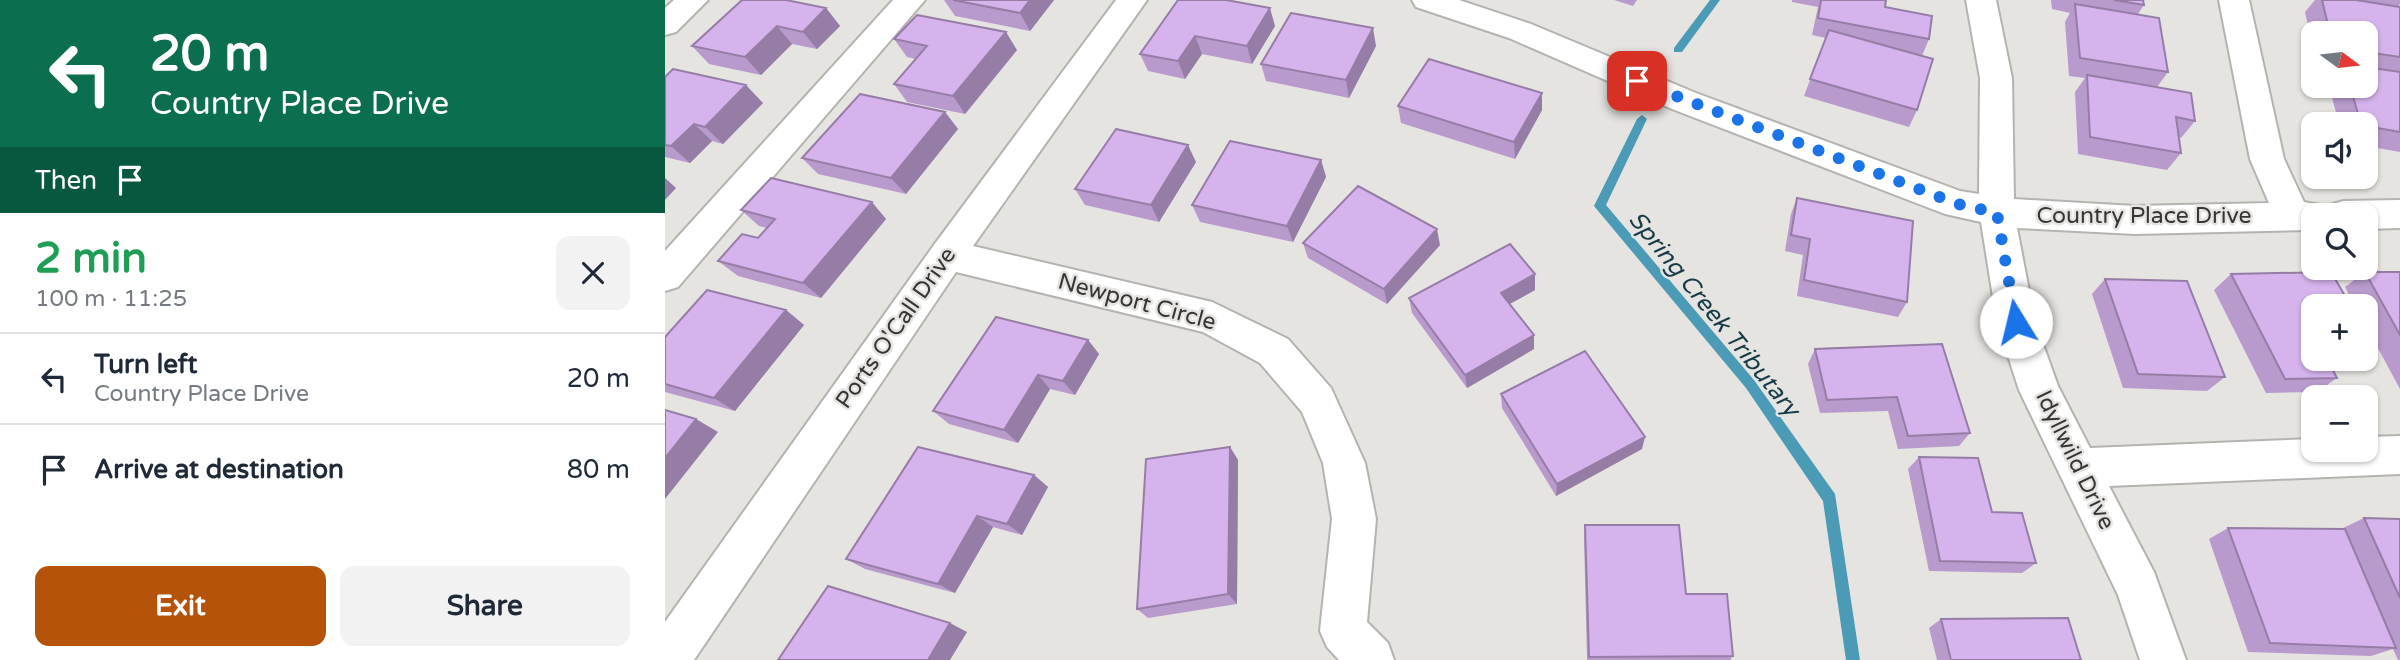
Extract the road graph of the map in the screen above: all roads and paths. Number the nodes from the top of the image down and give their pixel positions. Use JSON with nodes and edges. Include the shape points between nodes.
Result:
{"nodes":[{"id":1,"x":693,"y":0,"type":"edge"},
{"id":2,"x":910,"y":0,"type":"edge"},
{"id":3,"x":1132,"y":0,"type":"edge"},
{"id":4,"x":1427,"y":0,"type":"edge"},
{"id":5,"x":1981,"y":0,"type":"edge"},
{"id":6,"x":2234,"y":0,"type":"edge"},
{"id":7,"x":665,"y":25,"type":"edge"},
{"id":8,"x":1997,"y":213,"type":"junction"},
{"id":9,"x":2301,"y":213,"type":"edge"},
{"id":10,"x":2378,"y":214,"type":"edge"},
{"id":11,"x":2400,"y":214,"type":"edge"},
{"id":12,"x":2301,"y":216,"type":"edge"},
{"id":13,"x":947,"y":255,"type":"junction"},
{"id":14,"x":665,"y":276,"type":"edge"},
{"id":15,"x":2400,"y":455,"type":"edge"},
{"id":16,"x":2078,"y":468,"type":"junction"},
{"id":17,"x":666,"y":660,"type":"edge"},
{"id":18,"x":1371,"y":660,"type":"edge"},
{"id":19,"x":2163,"y":660,"type":"edge"}],
"edges":[{"from":1,"to":7,"type":"street"},
{"from":2,"to":14,"type":"street"},
{"from":3,"to":13,"type":"street","name":"Ports O'Call Drive"},
{"from":4,"to":8,"type":"street","name":"Country Place Drive","via":[[1520,31],[1684,101],[1944,200]]},
{"from":5,"to":8,"type":"street","name":"Idyllwild Drive","via":[[1996,78]]},
{"from":6,"to":9,"type":"street","via":[[2267,159]]},
{"from":8,"to":12,"type":"street","name":"Country Place Drive","via":[[2135,219]]},
{"from":8,"to":16,"type":"street","name":"Idyllwild Drive","via":[[2016,322],[2039,390]]},
{"from":10,"to":11,"type":"street"},
{"from":13,"to":17,"type":"street","name":"Ports O'Call Drive"},
{"from":13,"to":18,"type":"street","name":"Newport Circle","via":[[1212,318],[1274,351],[1317,401],[1344,463],[1354,519],[1343,631]]},
{"from":15,"to":16,"type":"street"},
{"from":16,"to":19,"type":"street","name":"Idyllwild Drive","via":[[2138,587]]}]}
